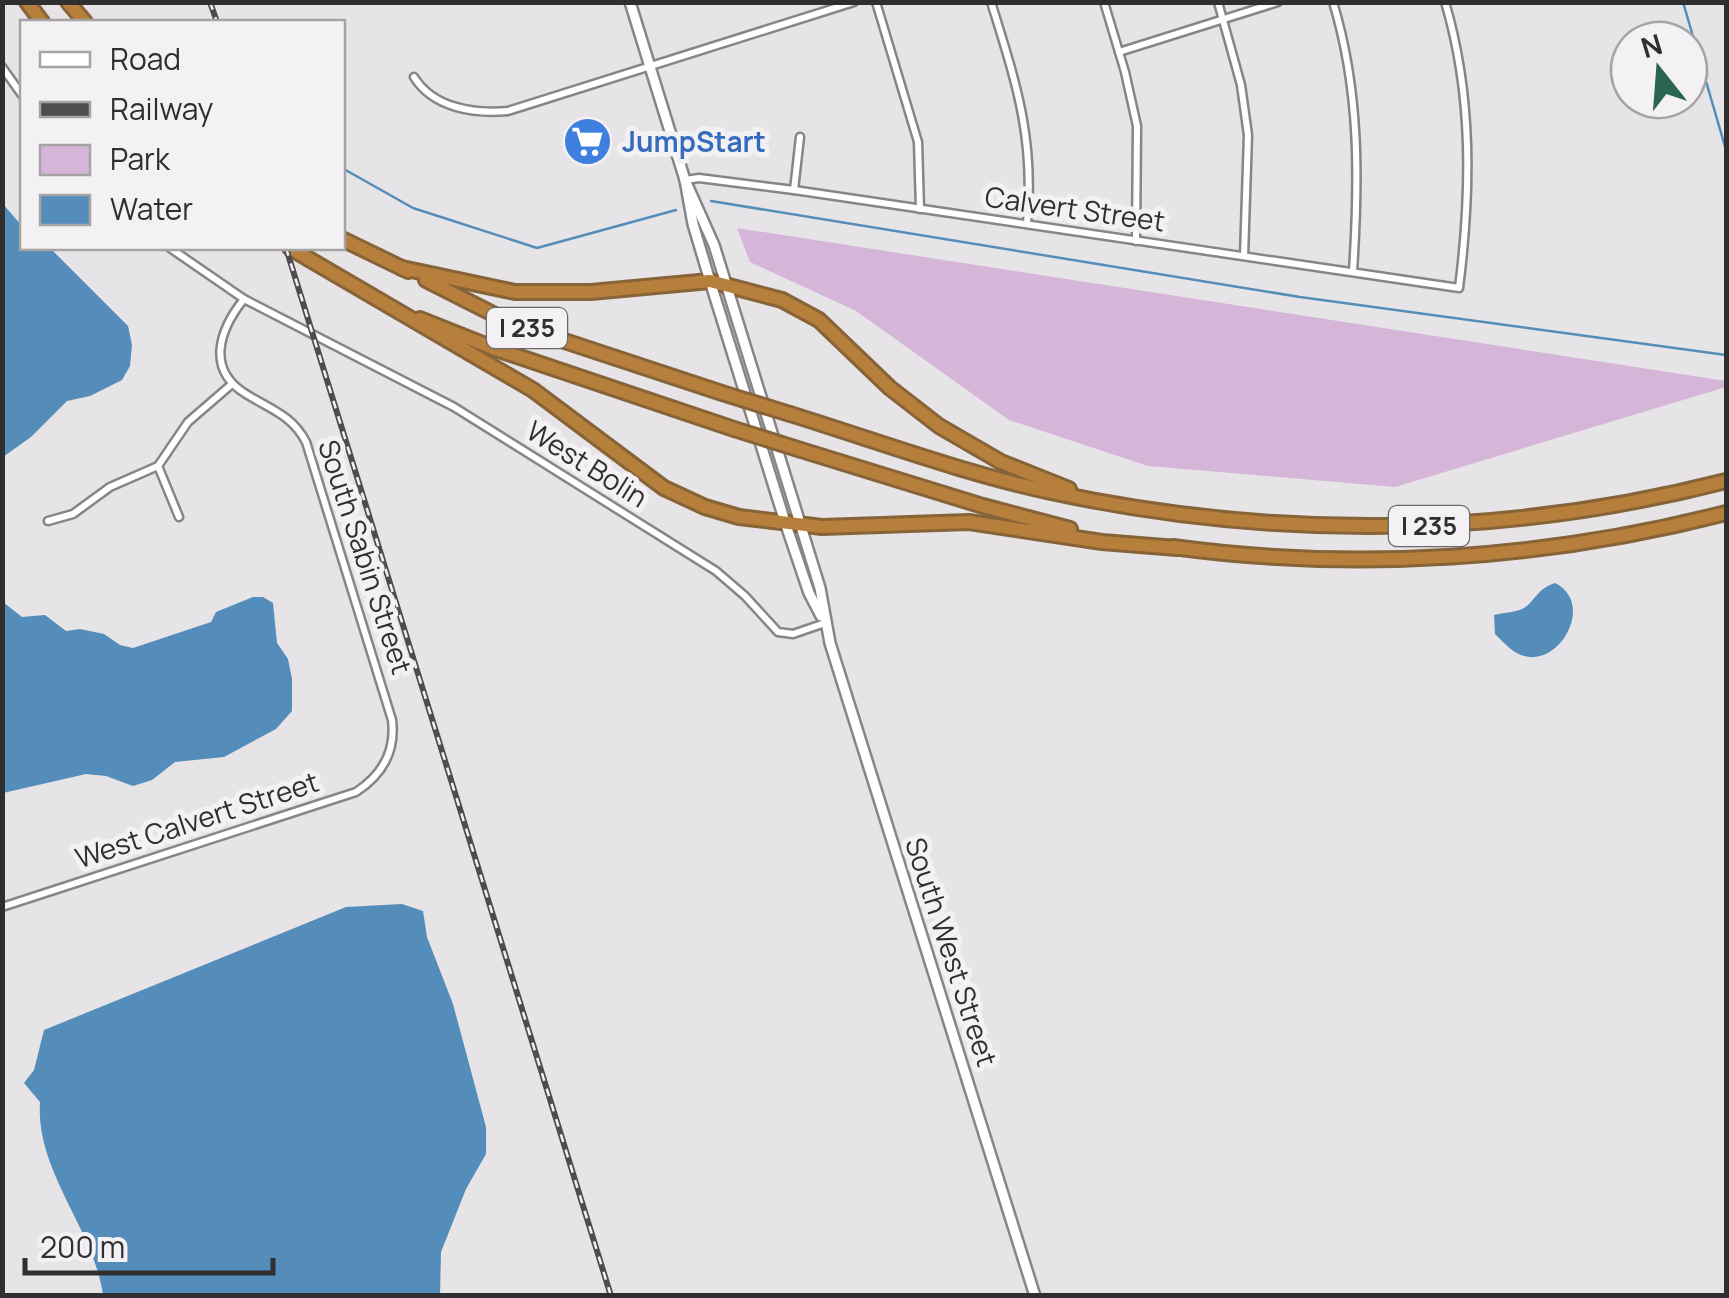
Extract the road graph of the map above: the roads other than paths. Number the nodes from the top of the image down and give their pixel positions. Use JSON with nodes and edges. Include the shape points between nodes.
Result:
{"nodes":[{"id":1,"x":630,"y":2,"type":"edge"},
{"id":2,"x":854,"y":2,"type":"edge"},
{"id":3,"x":876,"y":2,"type":"edge"},
{"id":4,"x":990,"y":2,"type":"edge"},
{"id":5,"x":1104,"y":2,"type":"edge"},
{"id":6,"x":1218,"y":2,"type":"edge"},
{"id":7,"x":1278,"y":2,"type":"edge"},
{"id":8,"x":1333,"y":2,"type":"edge"},
{"id":9,"x":1446,"y":2,"type":"edge"},
{"id":10,"x":1224,"y":20,"type":"junction"},
{"id":11,"x":1119,"y":52,"type":"junction"},
{"id":12,"x":650,"y":66,"type":"junction"},
{"id":13,"x":2,"y":67,"type":"edge"},
{"id":14,"x":414,"y":77,"type":"dead end"},
{"id":15,"x":20,"y":92,"type":"edge"},
{"id":16,"x":800,"y":137,"type":"dead end"},
{"id":17,"x":685,"y":180,"type":"junction"},
{"id":18,"x":794,"y":190,"type":"junction"},
{"id":19,"x":920,"y":208,"type":"junction"},
{"id":20,"x":1028,"y":224,"type":"junction"},
{"id":21,"x":345,"y":240,"type":"edge"},
{"id":22,"x":1136,"y":241,"type":"junction"},
{"id":23,"x":173,"y":250,"type":"edge"},
{"id":24,"x":293,"y":250,"type":"edge"},
{"id":25,"x":1244,"y":256,"type":"junction"},
{"id":26,"x":402,"y":268,"type":"junction"},
{"id":27,"x":1352,"y":271,"type":"junction"},
{"id":28,"x":710,"y":281,"type":"junction"},
{"id":29,"x":726,"y":284,"type":"junction"},
{"id":30,"x":244,"y":299,"type":"junction"},
{"id":31,"x":385,"y":304,"type":"junction"},
{"id":32,"x":232,"y":384,"type":"junction"},
{"id":33,"x":158,"y":466,"type":"junction"},
{"id":34,"x":1726,"y":480,"type":"edge"},
{"id":35,"x":1128,"y":507,"type":"junction"},
{"id":36,"x":1726,"y":513,"type":"edge"},
{"id":37,"x":179,"y":517,"type":"dead end"},
{"id":38,"x":48,"y":521,"type":"dead end"},
{"id":39,"x":785,"y":522,"type":"junction"},
{"id":40,"x":801,"y":525,"type":"junction"},
{"id":41,"x":1177,"y":548,"type":"junction"},
{"id":42,"x":824,"y":623,"type":"junction"},
{"id":43,"x":390,"y":754,"type":"joint"},
{"id":44,"x":2,"y":907,"type":"edge"},
{"id":45,"x":1035,"y":1296,"type":"edge"}],
"edges":[{"from":1,"to":12,"type":"street","name":"South West Street"},
{"from":2,"to":12,"type":"street"},
{"from":3,"to":19,"type":"street","via":[[918,142]]},
{"from":4,"to":20,"type":"street","via":[[1026,122]]},
{"from":5,"to":11,"type":"street"},
{"from":6,"to":10,"type":"street"},
{"from":7,"to":10,"type":"street"},
{"from":8,"to":27,"type":"street","via":[[1355,112]]},
{"from":9,"to":27,"type":"street","name":"Calvert Street","via":[[1469,163],[1459,288]]},
{"from":10,"to":11,"type":"street"},
{"from":10,"to":25,"type":"street","via":[[1248,134]]},
{"from":11,"to":22,"type":"street","via":[[1138,139]]},
{"from":12,"to":14,"type":"street","via":[[484,113],[435,98]]},
{"from":12,"to":17,"type":"street","name":"South West Street"},
{"from":13,"to":15,"type":"street"},
{"from":16,"to":18,"type":"street"},
{"from":17,"to":18,"type":"street","name":"Calvert Street"},
{"from":17,"to":28,"type":"street","name":"South West Street"},
{"from":17,"to":29,"type":"street","name":"South West Street"},
{"from":18,"to":19,"type":"street","name":"Calvert Street"},
{"from":19,"to":20,"type":"street","name":"Calvert Street"},
{"from":20,"to":22,"type":"street","name":"Calvert Street"},
{"from":21,"to":26,"type":"highway","number":"I 235"},
{"from":22,"to":25,"type":"street","name":"Calvert Street"},
{"from":23,"to":30,"type":"street"},
{"from":24,"to":31,"type":"highway","number":"I 235"},
{"from":25,"to":27,"type":"street","name":"Calvert Street"},
{"from":26,"to":28,"type":"highway","via":[[538,293]]},
{"from":26,"to":35,"type":"highway","number":"I 235","bridge":true,"via":[[513,324],[722,393],[986,476]]},
{"from":28,"to":29,"type":"highway"},
{"from":28,"to":39,"type":"street","name":"South West Street"},
{"from":29,"to":35,"type":"highway","via":[[782,300],[819,320],[911,407],[978,450]]},
{"from":29,"to":40,"type":"street","name":"South West Street"},
{"from":30,"to":32,"type":"street","via":[[220,342]]},
{"from":30,"to":42,"type":"street","name":"West Bolin","via":[[454,407],[716,571],[778,632]]},
{"from":31,"to":39,"type":"highway","via":[[556,405],[664,488],[739,517]]},
{"from":31,"to":41,"type":"highway","number":"I 235","bridge":true,"via":[[493,348],[801,450],[1025,518]]},
{"from":32,"to":33,"type":"street","via":[[188,422]]},
{"from":32,"to":43,"type":"street","name":"South Sabin Street","via":[[279,411],[306,442],[392,720]]},
{"from":33,"to":37,"type":"street"},
{"from":33,"to":38,"type":"street"},
{"from":34,"to":35,"type":"highway","number":"I 235","via":[[1560,514],[1426,526],[1257,523]]},
{"from":36,"to":41,"type":"highway","number":"I 235","via":[[1578,545],[1469,556],[1365,559]]},
{"from":39,"to":40,"type":"highway"},
{"from":39,"to":42,"type":"street","name":"South West Street"},
{"from":40,"to":41,"type":"highway","via":[[969,522]]},
{"from":40,"to":42,"type":"street","name":"South West Street"},
{"from":42,"to":45,"type":"street","name":"South West Street"},
{"from":43,"to":44,"type":"street","name":"West Calvert Street","via":[[356,792]]}]}
